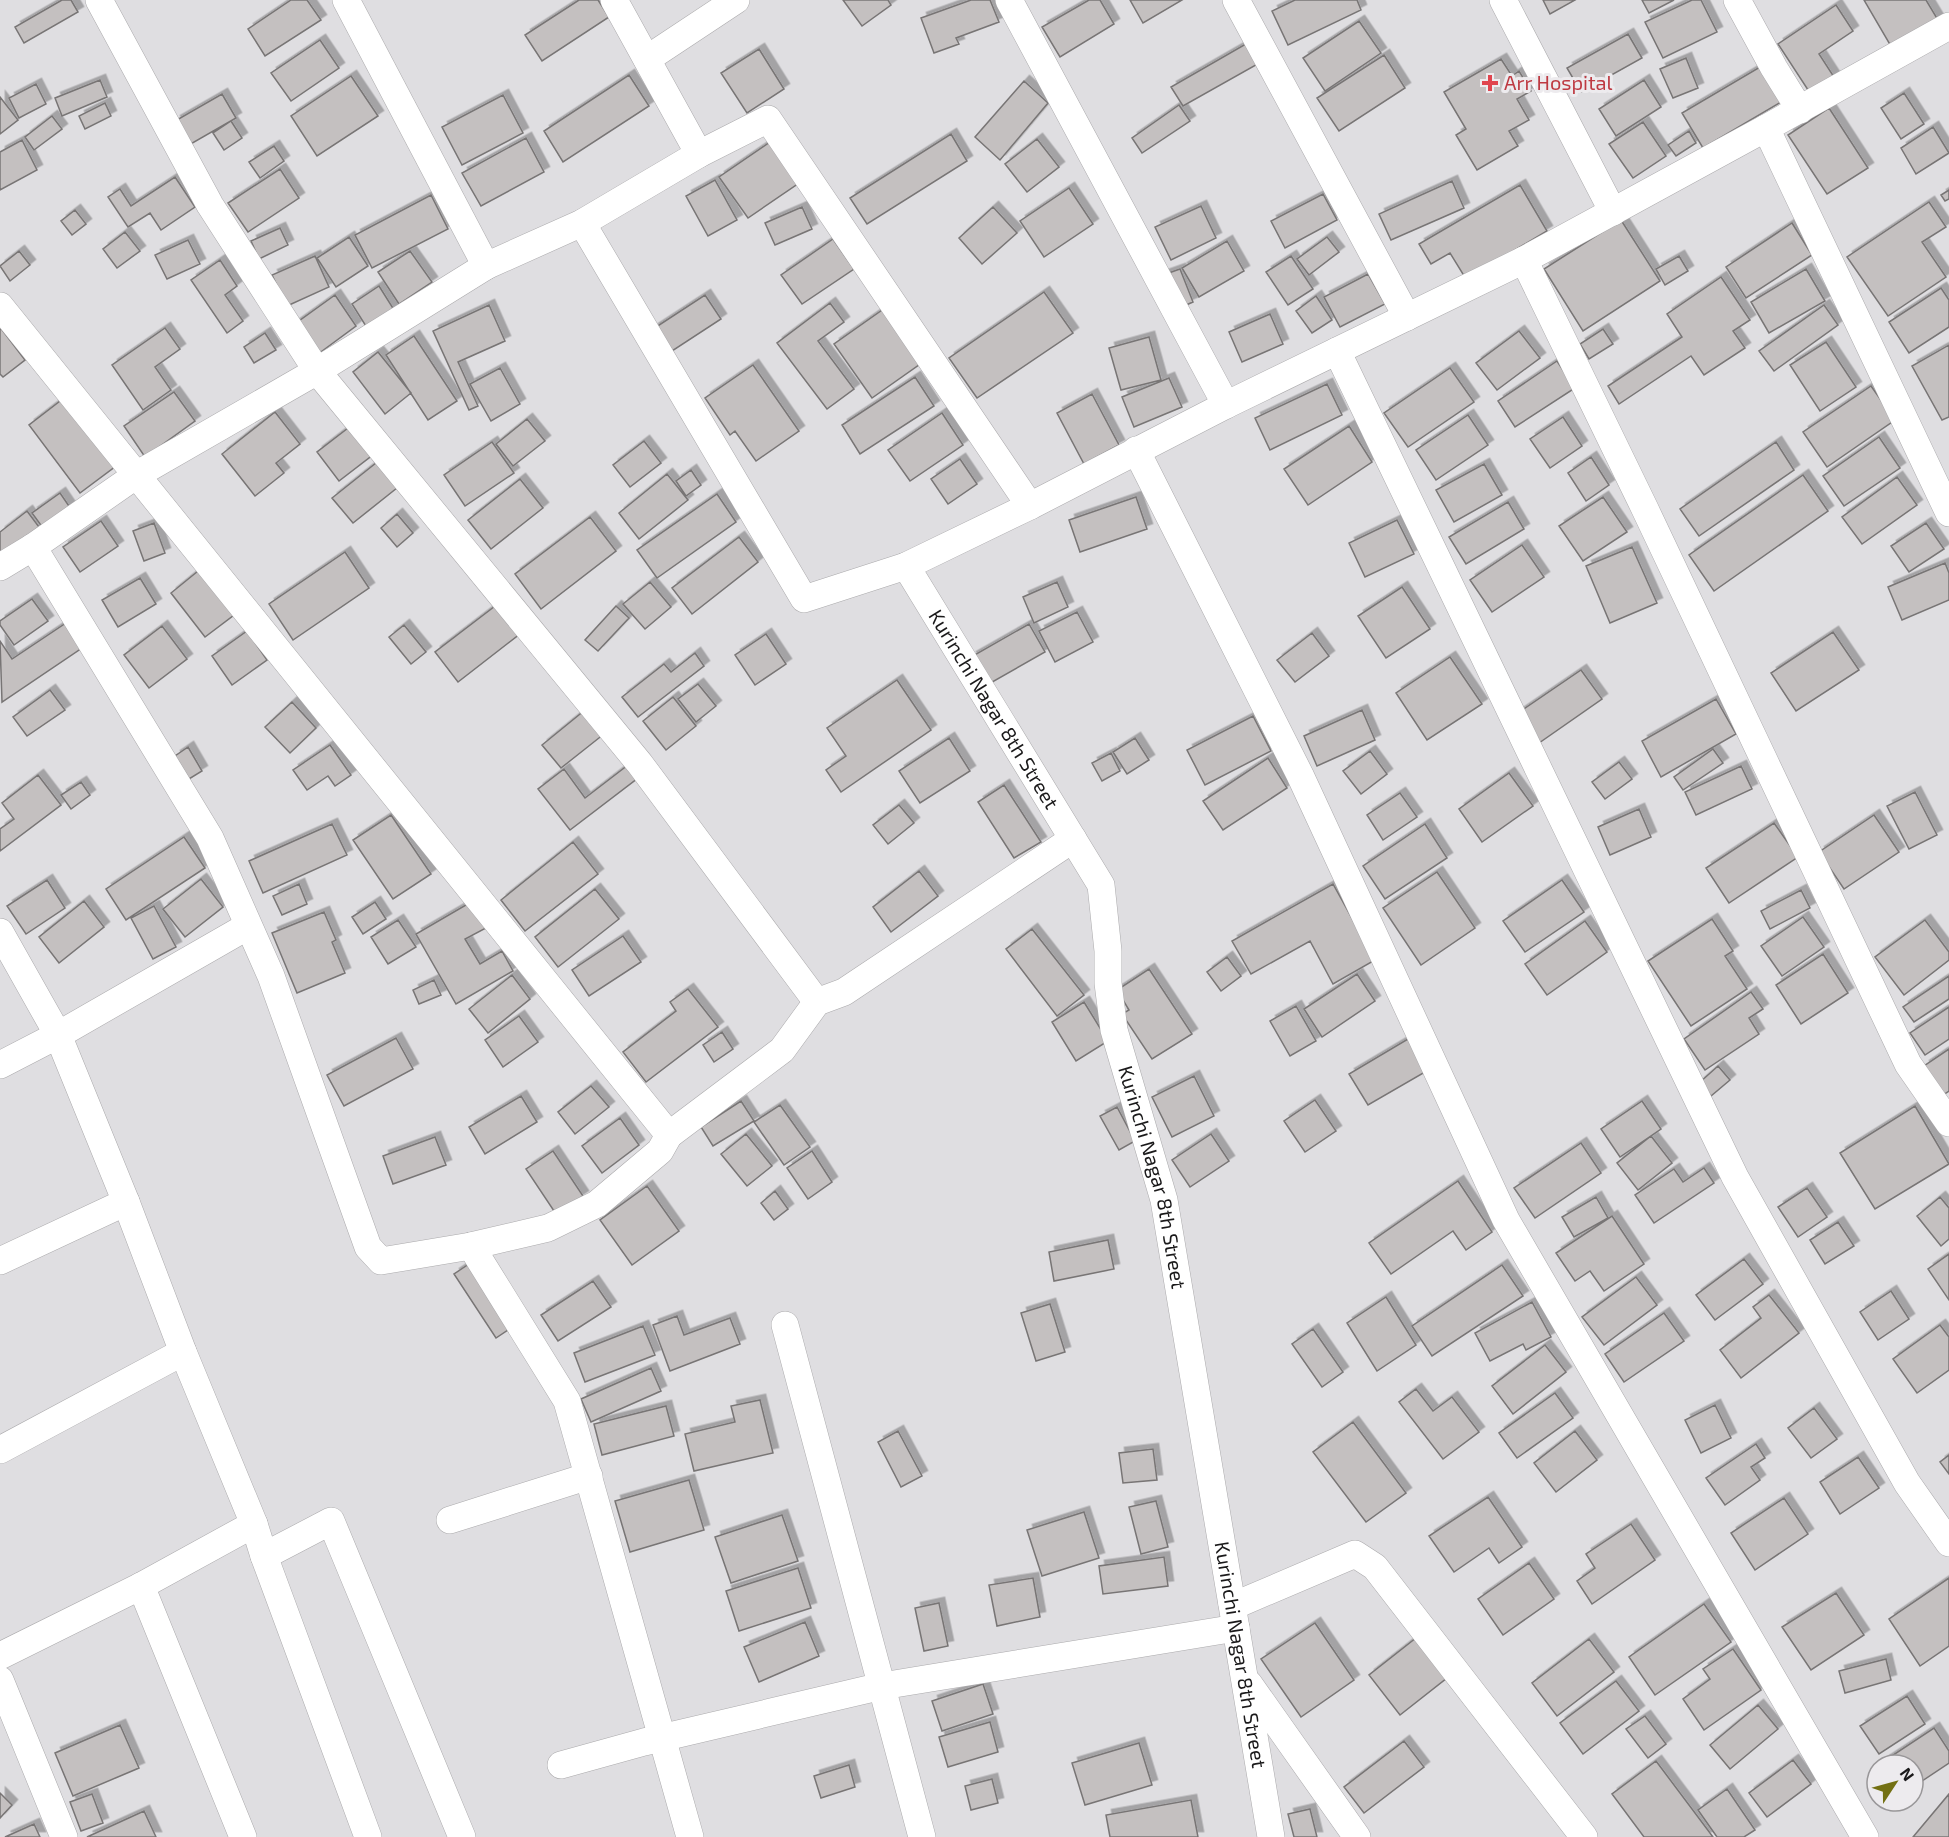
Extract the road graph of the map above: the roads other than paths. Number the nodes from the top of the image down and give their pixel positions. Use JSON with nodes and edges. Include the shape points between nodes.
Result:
{"nodes":[{"id":1,"x":99,"y":0,"type":"edge"},
{"id":2,"x":346,"y":0,"type":"edge"},
{"id":3,"x":614,"y":0,"type":"edge"},
{"id":4,"x":736,"y":0,"type":"edge"},
{"id":5,"x":1009,"y":0,"type":"edge"},
{"id":6,"x":1236,"y":0,"type":"edge"},
{"id":7,"x":1503,"y":0,"type":"edge"},
{"id":8,"x":1737,"y":0,"type":"edge"},
{"id":9,"x":1949,"y":26,"type":"edge"},
{"id":10,"x":647,"y":59,"type":"junction"},
{"id":11,"x":1800,"y":110,"type":"junction"},
{"id":12,"x":1766,"y":128,"type":"junction"},
{"id":13,"x":699,"y":154,"type":"junction"},
{"id":14,"x":1613,"y":212,"type":"junction"},
{"id":15,"x":582,"y":224,"type":"junction"},
{"id":16,"x":1524,"y":261,"type":"junction"},
{"id":17,"x":486,"y":266,"type":"junction"},
{"id":18,"x":0,"y":306,"type":"edge"},
{"id":19,"x":1407,"y":317,"type":"junction"},
{"id":20,"x":1337,"y":351,"type":"junction"},
{"id":21,"x":316,"y":371,"type":"junction"},
{"id":22,"x":1226,"y":405,"type":"junction"},
{"id":23,"x":1136,"y":450,"type":"junction"},
{"id":24,"x":138,"y":474,"type":"junction"},
{"id":25,"x":1030,"y":506,"type":"junction"},
{"id":26,"x":1949,"y":513,"type":"edge"},
{"id":27,"x":33,"y":547,"type":"junction"},
{"id":28,"x":906,"y":566,"type":"junction"},
{"id":29,"x":0,"y":567,"type":"edge"},
{"id":30,"x":1073,"y":839,"type":"junction"},
{"id":31,"x":248,"y":926,"type":"junction"},
{"id":32,"x":0,"y":932,"type":"edge"},
{"id":33,"x":817,"y":1002,"type":"junction"},
{"id":34,"x":58,"y":1035,"type":"junction"},
{"id":35,"x":0,"y":1065,"type":"edge"},
{"id":36,"x":1949,"y":1123,"type":"edge"},
{"id":37,"x":669,"y":1135,"type":"junction"},
{"id":38,"x":126,"y":1202,"type":"junction"},
{"id":39,"x":471,"y":1246,"type":"junction"},
{"id":40,"x":0,"y":1261,"type":"edge"},
{"id":41,"x":785,"y":1325,"type":"dead end"},
{"id":42,"x":183,"y":1352,"type":"junction"},
{"id":43,"x":0,"y":1450,"type":"edge"},
{"id":44,"x":589,"y":1476,"type":"junction"},
{"id":45,"x":450,"y":1520,"type":"dead end"},
{"id":46,"x":254,"y":1524,"type":"junction"},
{"id":47,"x":1949,"y":1543,"type":"edge"},
{"id":48,"x":264,"y":1556,"type":"junction"},
{"id":49,"x":141,"y":1586,"type":"junction"},
{"id":50,"x":1234,"y":1616,"type":"junction"},
{"id":51,"x":0,"y":1656,"type":"edge"},
{"id":52,"x":1245,"y":1678,"type":"junction"},
{"id":53,"x":0,"y":1680,"type":"edge"},
{"id":54,"x":882,"y":1686,"type":"junction"},
{"id":55,"x":662,"y":1737,"type":"junction"},
{"id":56,"x":561,"y":1765,"type":"dead end"},
{"id":57,"x":64,"y":1837,"type":"edge"},
{"id":58,"x":243,"y":1837,"type":"edge"},
{"id":59,"x":369,"y":1837,"type":"edge"},
{"id":60,"x":462,"y":1837,"type":"edge"},
{"id":61,"x":690,"y":1837,"type":"edge"},
{"id":62,"x":922,"y":1837,"type":"edge"},
{"id":63,"x":1271,"y":1837,"type":"edge"},
{"id":64,"x":1357,"y":1837,"type":"edge"},
{"id":65,"x":1584,"y":1837,"type":"edge"},
{"id":66,"x":1865,"y":1837,"type":"edge"}],
"edges":[{"from":1,"to":21,"type":"street","via":[[210,205]]},
{"from":2,"to":17,"type":"street"},
{"from":3,"to":10,"type":"street"},
{"from":4,"to":10,"type":"street"},
{"from":5,"to":22,"type":"street"},
{"from":6,"to":19,"type":"street"},
{"from":7,"to":14,"type":"street"},
{"from":8,"to":11,"type":"street"},
{"from":9,"to":11,"type":"street"},
{"from":10,"to":13,"type":"street"},
{"from":11,"to":12,"type":"street"},
{"from":12,"to":14,"type":"street"},
{"from":12,"to":26,"type":"street"},
{"from":13,"to":15,"type":"street"},
{"from":13,"to":25,"type":"street","via":[[768,119]]},
{"from":14,"to":16,"type":"street"},
{"from":15,"to":17,"type":"street"},
{"from":15,"to":28,"type":"street","via":[[804,599]]},
{"from":16,"to":19,"type":"street"},
{"from":16,"to":36,"type":"street","via":[[1908,1064]]},
{"from":17,"to":21,"type":"street"},
{"from":18,"to":24,"type":"street"},
{"from":19,"to":20,"type":"street"},
{"from":20,"to":22,"type":"street"},
{"from":20,"to":47,"type":"street","via":[[1735,1177],[1907,1483]]},
{"from":21,"to":24,"type":"street"},
{"from":21,"to":33,"type":"street","via":[[640,764]]},
{"from":22,"to":23,"type":"street"},
{"from":23,"to":25,"type":"street"},
{"from":23,"to":66,"type":"street","via":[[1300,775],[1506,1220]]},
{"from":24,"to":27,"type":"street"},
{"from":24,"to":37,"type":"street"},
{"from":25,"to":28,"type":"street"},
{"from":27,"to":29,"type":"street"},
{"from":27,"to":31,"type":"street","via":[[210,838]]},
{"from":28,"to":30,"type":"street","name":"Kurinchi Nagar 8th Street"},
{"from":30,"to":33,"type":"street","via":[[844,992]]},
{"from":30,"to":50,"type":"street","name":"Kurinchi Nagar 8th Street","via":[[1101,885],[1114,1030],[1164,1200]]},
{"from":31,"to":34,"type":"street"},
{"from":31,"to":39,"type":"street","via":[[271,976],[368,1247],[381,1261]]},
{"from":32,"to":34,"type":"street"},
{"from":33,"to":37,"type":"street","via":[[782,1050]]},
{"from":34,"to":35,"type":"street"},
{"from":34,"to":38,"type":"street"},
{"from":37,"to":39,"type":"street","via":[[660,1151],[597,1204],[548,1228]]},
{"from":38,"to":40,"type":"street"},
{"from":38,"to":42,"type":"street"},
{"from":39,"to":44,"type":"street","via":[[567,1401]]},
{"from":41,"to":54,"type":"street"},
{"from":42,"to":43,"type":"street"},
{"from":42,"to":46,"type":"street"},
{"from":44,"to":45,"type":"street"},
{"from":44,"to":55,"type":"street"},
{"from":46,"to":48,"type":"street"},
{"from":46,"to":49,"type":"street"},
{"from":48,"to":59,"type":"street"},
{"from":48,"to":60,"type":"street","via":[[331,1521]]},
{"from":49,"to":51,"type":"street"},
{"from":49,"to":58,"type":"street"},
{"from":50,"to":52,"type":"street","name":"Kurinchi Nagar 8th Street"},
{"from":50,"to":54,"type":"street"},
{"from":50,"to":65,"type":"street","via":[[1233,1606],[1355,1554],[1375,1567]]},
{"from":52,"to":63,"type":"street","name":"Kurinchi Nagar 8th Street"},
{"from":52,"to":64,"type":"street"},
{"from":53,"to":57,"type":"street"},
{"from":54,"to":55,"type":"street"},
{"from":54,"to":62,"type":"street"},
{"from":55,"to":56,"type":"street"},
{"from":55,"to":61,"type":"street"}]}
